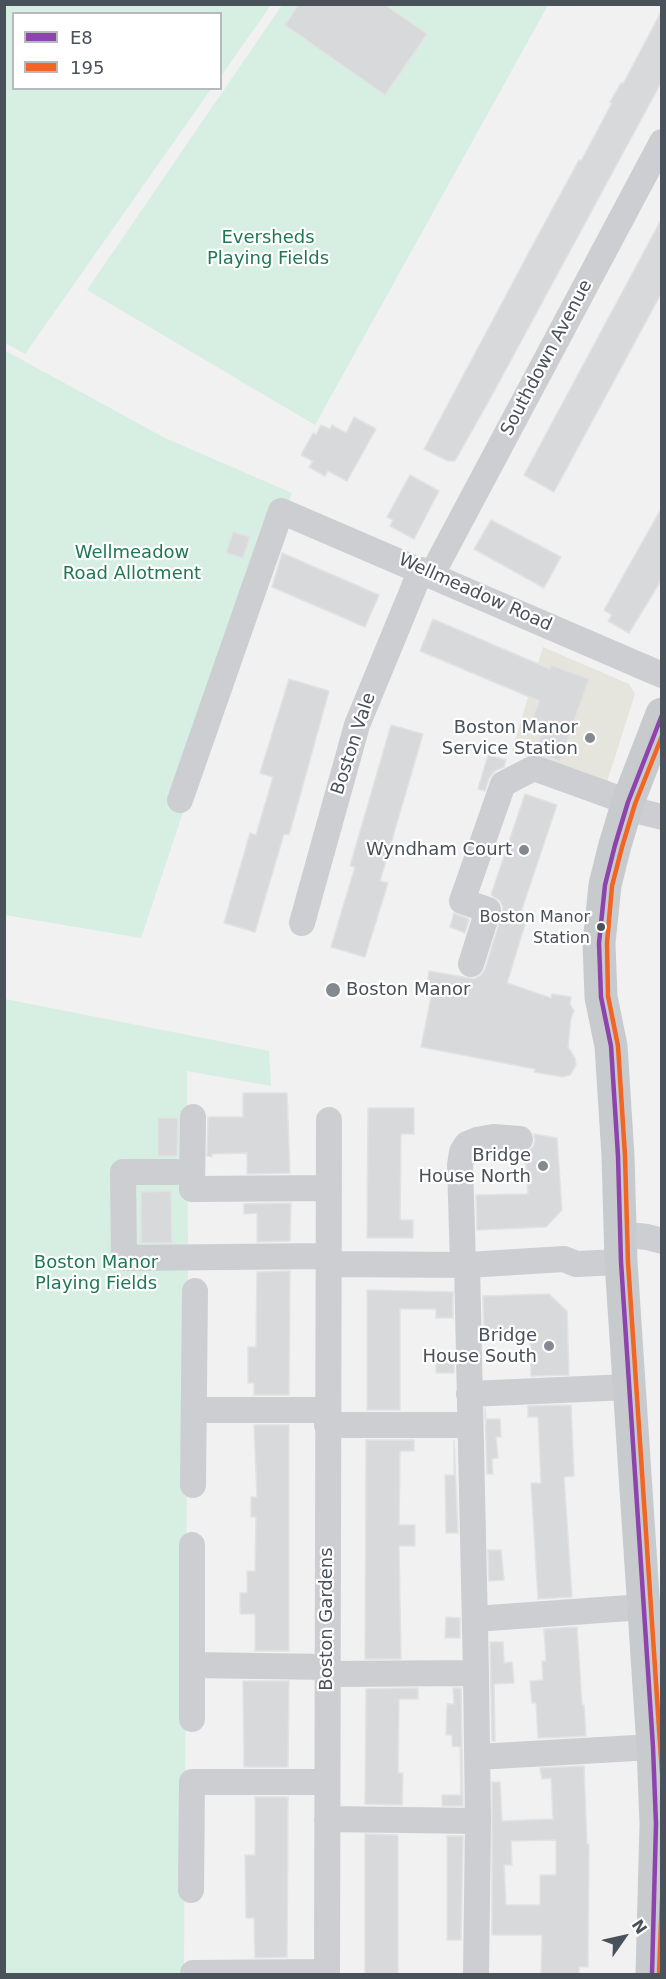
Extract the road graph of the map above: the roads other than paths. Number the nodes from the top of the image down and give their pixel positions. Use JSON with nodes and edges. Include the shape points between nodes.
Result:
{"nodes":[{"id":1,"x":662,"y":142,"type":"edge"},
{"id":2,"x":427,"y":572,"type":"junction"},
{"id":3,"x":662,"y":675,"type":"edge"},
{"id":4,"x":662,"y":714,"type":"edge"},
{"id":5,"x":180,"y":800,"type":"dead end"},
{"id":6,"x":627,"y":805,"type":"junction"},
{"id":7,"x":662,"y":817,"type":"edge"},
{"id":8,"x":302,"y":923,"type":"dead end"},
{"id":9,"x":471,"y":964,"type":"dead end"},
{"id":10,"x":193,"y":1117,"type":"dead end"},
{"id":11,"x":329,"y":1120,"type":"dead end"},
{"id":12,"x":520,"y":1139,"type":"dead end"},
{"id":13,"x":175,"y":1172,"type":"dead end"},
{"id":14,"x":329,"y":1188,"type":"junction"},
{"id":15,"x":662,"y":1241,"type":"edge"},
{"id":16,"x":620,"y":1248,"type":"junction"},
{"id":17,"x":328,"y":1260,"type":"junction"},
{"id":18,"x":465,"y":1265,"type":"junction"},
{"id":19,"x":195,"y":1291,"type":"dead end"},
{"id":20,"x":629,"y":1387,"type":"junction"},
{"id":21,"x":469,"y":1394,"type":"junction"},
{"id":22,"x":194,"y":1410,"type":"junction"},
{"id":23,"x":327,"y":1417,"type":"junction"},
{"id":24,"x":470,"y":1425,"type":"junction"},
{"id":25,"x":193,"y":1485,"type":"dead end"},
{"id":26,"x":192,"y":1545,"type":"dead end"},
{"id":27,"x":643,"y":1607,"type":"junction"},
{"id":28,"x":476,"y":1619,"type":"junction"},
{"id":29,"x":192,"y":1665,"type":"junction"},
{"id":30,"x":327,"y":1670,"type":"junction"},
{"id":31,"x":476,"y":1673,"type":"junction"},
{"id":32,"x":192,"y":1719,"type":"dead end"},
{"id":33,"x":652,"y":1747,"type":"junction"},
{"id":34,"x":477,"y":1757,"type":"junction"},
{"id":35,"x":327,"y":1782,"type":"junction"},
{"id":36,"x":327,"y":1818,"type":"junction"},
{"id":37,"x":478,"y":1821,"type":"junction"},
{"id":38,"x":191,"y":1890,"type":"dead end"},
{"id":39,"x":327,"y":1973,"type":"edge"},
{"id":40,"x":193,"y":1974,"type":"edge"},
{"id":41,"x":476,"y":1974,"type":"edge"},
{"id":42,"x":652,"y":1974,"type":"edge"}],
"edges":[{"from":1,"to":2,"type":"street","name":"Southdown Avenue"},
{"from":2,"to":3,"type":"street","name":"Wellmeadow Road"},
{"from":2,"to":5,"type":"street","name":"Wellmeadow Road","via":[[282,511]]},
{"from":2,"to":8,"type":"street","name":"Boston Vale","via":[[357,725]]},
{"from":4,"to":6,"type":"main road"},
{"from":6,"to":7,"type":"street"},
{"from":6,"to":9,"type":"street","via":[[534,768],[503,784],[462,901],[488,910]]},
{"from":6,"to":16,"type":"main road","via":[[605,885],[599,943],[601,997],[611,1046]]},
{"from":10,"to":14,"type":"street","via":[[192,1189]]},
{"from":11,"to":14,"type":"street","name":"Boston Gardens"},
{"from":12,"to":18,"type":"street","via":[[477,1140],[467,1144],[462,1152]]},
{"from":13,"to":17,"type":"street","via":[[123,1172],[124,1258]]},
{"from":14,"to":17,"type":"street","name":"Boston Gardens"},
{"from":15,"to":16,"type":"street","via":[[647,1237]]},
{"from":16,"to":18,"type":"street","via":[[576,1264],[564,1259]]},
{"from":16,"to":20,"type":"main road"},
{"from":17,"to":18,"type":"street"},
{"from":17,"to":23,"type":"street","name":"Boston Gardens"},
{"from":18,"to":21,"type":"street"},
{"from":19,"to":22,"type":"street"},
{"from":20,"to":21,"type":"street"},
{"from":20,"to":27,"type":"main road"},
{"from":21,"to":24,"type":"street"},
{"from":22,"to":23,"type":"street"},
{"from":22,"to":25,"type":"street"},
{"from":23,"to":24,"type":"street"},
{"from":23,"to":30,"type":"street","name":"Boston Gardens"},
{"from":24,"to":28,"type":"street"},
{"from":26,"to":29,"type":"street"},
{"from":27,"to":28,"type":"street"},
{"from":27,"to":33,"type":"main road"},
{"from":28,"to":31,"type":"street"},
{"from":29,"to":30,"type":"street"},
{"from":29,"to":32,"type":"street"},
{"from":30,"to":31,"type":"street"},
{"from":30,"to":35,"type":"street","name":"Boston Gardens"},
{"from":31,"to":34,"type":"street"},
{"from":33,"to":34,"type":"street"},
{"from":33,"to":42,"type":"main road","via":[[656,1824]]},
{"from":34,"to":37,"type":"street"},
{"from":35,"to":36,"type":"street","name":"Boston Gardens"},
{"from":35,"to":38,"type":"street","via":[[192,1782]]},
{"from":36,"to":37,"type":"street"},
{"from":36,"to":39,"type":"street","name":"Boston Gardens"},
{"from":37,"to":41,"type":"street"},
{"from":39,"to":40,"type":"street"}]}
